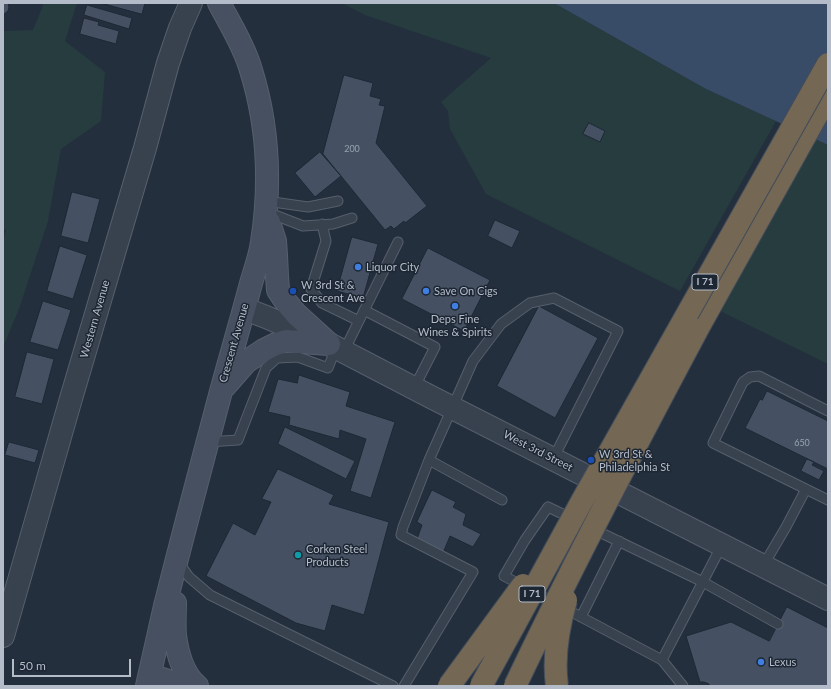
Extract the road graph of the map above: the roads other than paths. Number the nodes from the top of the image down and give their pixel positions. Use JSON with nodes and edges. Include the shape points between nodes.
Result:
{"nodes":[{"id":1,"x":191,"y":3,"type":"edge"},
{"id":2,"x":218,"y":3,"type":"edge"},
{"id":3,"x":828,"y":64,"type":"edge"},
{"id":4,"x":828,"y":95,"type":"edge"},
{"id":5,"x":338,"y":201,"type":"dead end"},
{"id":6,"x":266,"y":206,"type":"junction"},
{"id":7,"x":352,"y":218,"type":"dead end"},
{"id":8,"x":322,"y":224,"type":"junction"},
{"id":9,"x":398,"y":242,"type":"dead end"},
{"id":10,"x":245,"y":309,"type":"junction"},
{"id":11,"x":364,"y":310,"type":"junction"},
{"id":12,"x":359,"y":321,"type":"junction"},
{"id":13,"x":336,"y":348,"type":"junction"},
{"id":14,"x":414,"y":388,"type":"junction"},
{"id":15,"x":221,"y":390,"type":"junction"},
{"id":16,"x":452,"y":407,"type":"junction"},
{"id":17,"x":828,"y":411,"type":"edge"},
{"id":18,"x":208,"y":442,"type":"junction"},
{"id":19,"x":553,"y":459,"type":"junction"},
{"id":20,"x":429,"y":460,"type":"junction"},
{"id":21,"x":806,"y":489,"type":"junction"},
{"id":22,"x":502,"y":500,"type":"dead end"},
{"id":23,"x":828,"y":500,"type":"edge"},
{"id":24,"x":582,"y":501,"type":"junction"},
{"id":25,"x":589,"y":535,"type":"junction"},
{"id":26,"x":619,"y":541,"type":"junction"},
{"id":27,"x":722,"y":545,"type":"junction"},
{"id":28,"x":177,"y":560,"type":"junction"},
{"id":29,"x":763,"y":566,"type":"junction"},
{"id":30,"x":703,"y":582,"type":"junction"},
{"id":31,"x":828,"y":599,"type":"edge"},
{"id":32,"x":581,"y":617,"type":"junction"},
{"id":33,"x":778,"y":624,"type":"dead end"},
{"id":34,"x":3,"y":636,"type":"edge"},
{"id":35,"x":662,"y":660,"type":"junction"},
{"id":36,"x":149,"y":681,"type":"edge"},
{"id":37,"x":183,"y":686,"type":"edge"},
{"id":38,"x":197,"y":686,"type":"edge"},
{"id":39,"x":393,"y":686,"type":"edge"},
{"id":40,"x":404,"y":686,"type":"edge"},
{"id":41,"x":449,"y":686,"type":"edge"},
{"id":42,"x":481,"y":686,"type":"edge"},
{"id":43,"x":515,"y":686,"type":"edge"},
{"id":44,"x":557,"y":686,"type":"edge"},
{"id":45,"x":683,"y":686,"type":"edge"}],
"edges":[{"from":1,"to":34,"type":"street","name":"Western Avenue","via":[[168,63]]},
{"from":2,"to":6,"type":"main road","name":"Crescent Avenue","via":[[250,66],[262,112],[266,146]]},
{"from":3,"to":24,"type":"highway","number":"I 71","bridge":true},
{"from":4,"to":25,"type":"highway","number":"I 71","bridge":true,"via":[[697,330]]},
{"from":5,"to":6,"type":"lane","via":[[308,207]]},
{"from":6,"to":8,"type":"lane","via":[[303,226]]},
{"from":6,"to":10,"type":"main road","name":"Crescent Avenue","via":[[262,244]]},
{"from":6,"to":13,"type":"main road","via":[[275,241],[278,290],[296,314]]},
{"from":7,"to":8,"type":"lane","via":[[333,224]]},
{"from":8,"to":12,"type":"lane","via":[[326,241],[311,289],[322,303]]},
{"from":9,"to":11,"type":"lane"},
{"from":10,"to":13,"type":"street","name":"West 3rd Street"},
{"from":10,"to":15,"type":"main road","name":"Crescent Avenue"},
{"from":11,"to":12,"type":"lane"},
{"from":11,"to":14,"type":"lane","via":[[435,347]]},
{"from":12,"to":13,"type":"lane"},
{"from":13,"to":14,"type":"street","name":"West 3rd Street"},
{"from":13,"to":15,"type":"main road","via":[[286,341],[276,344],[246,362]]},
{"from":13,"to":18,"type":"lane","via":[[328,368],[298,357],[278,358],[266,368],[238,440]]},
{"from":14,"to":16,"type":"street","name":"West 3rd Street"},
{"from":15,"to":18,"type":"main road","name":"Crescent Avenue"},
{"from":16,"to":19,"type":"street","name":"West 3rd Street"},
{"from":16,"to":19,"type":"lane","via":[[473,361],[501,324],[530,303],[554,298],[618,332]]},
{"from":16,"to":20,"type":"lane"},
{"from":17,"to":21,"type":"lane","via":[[759,376],[750,377],[743,382],[713,443]]},
{"from":18,"to":28,"type":"main road","name":"Crescent Avenue"},
{"from":19,"to":27,"type":"street","name":"West 3rd Street"},
{"from":20,"to":22,"type":"lane"},
{"from":20,"to":40,"type":"lane","via":[[401,535],[473,572]]},
{"from":21,"to":23,"type":"lane"},
{"from":21,"to":29,"type":"lane"},
{"from":24,"to":41,"type":"highway","bridge":true},
{"from":24,"to":42,"type":"highway","number":"I 71","bridge":true},
{"from":25,"to":43,"type":"highway","number":"I 71","bridge":true},
{"from":25,"to":44,"type":"highway","bridge":true,"via":[[573,578],[560,626],[556,652]]},
{"from":26,"to":30,"type":"lane"},
{"from":26,"to":32,"type":"lane"},
{"from":26,"to":32,"type":"lane","via":[[548,507],[504,576]]},
{"from":27,"to":29,"type":"street","name":"West 3rd Street"},
{"from":27,"to":30,"type":"lane"},
{"from":28,"to":36,"type":"main road","name":"Crescent Avenue"},
{"from":28,"to":38,"type":"main road","via":[[175,635],[184,667]]},
{"from":28,"to":39,"type":"lane","via":[[188,577],[210,595]]},
{"from":29,"to":31,"type":"street","name":"West 3rd Street"},
{"from":30,"to":33,"type":"lane"},
{"from":30,"to":35,"type":"lane"},
{"from":32,"to":35,"type":"lane"},
{"from":35,"to":45,"type":"lane"},
{"from":36,"to":37,"type":"main road"}]}
